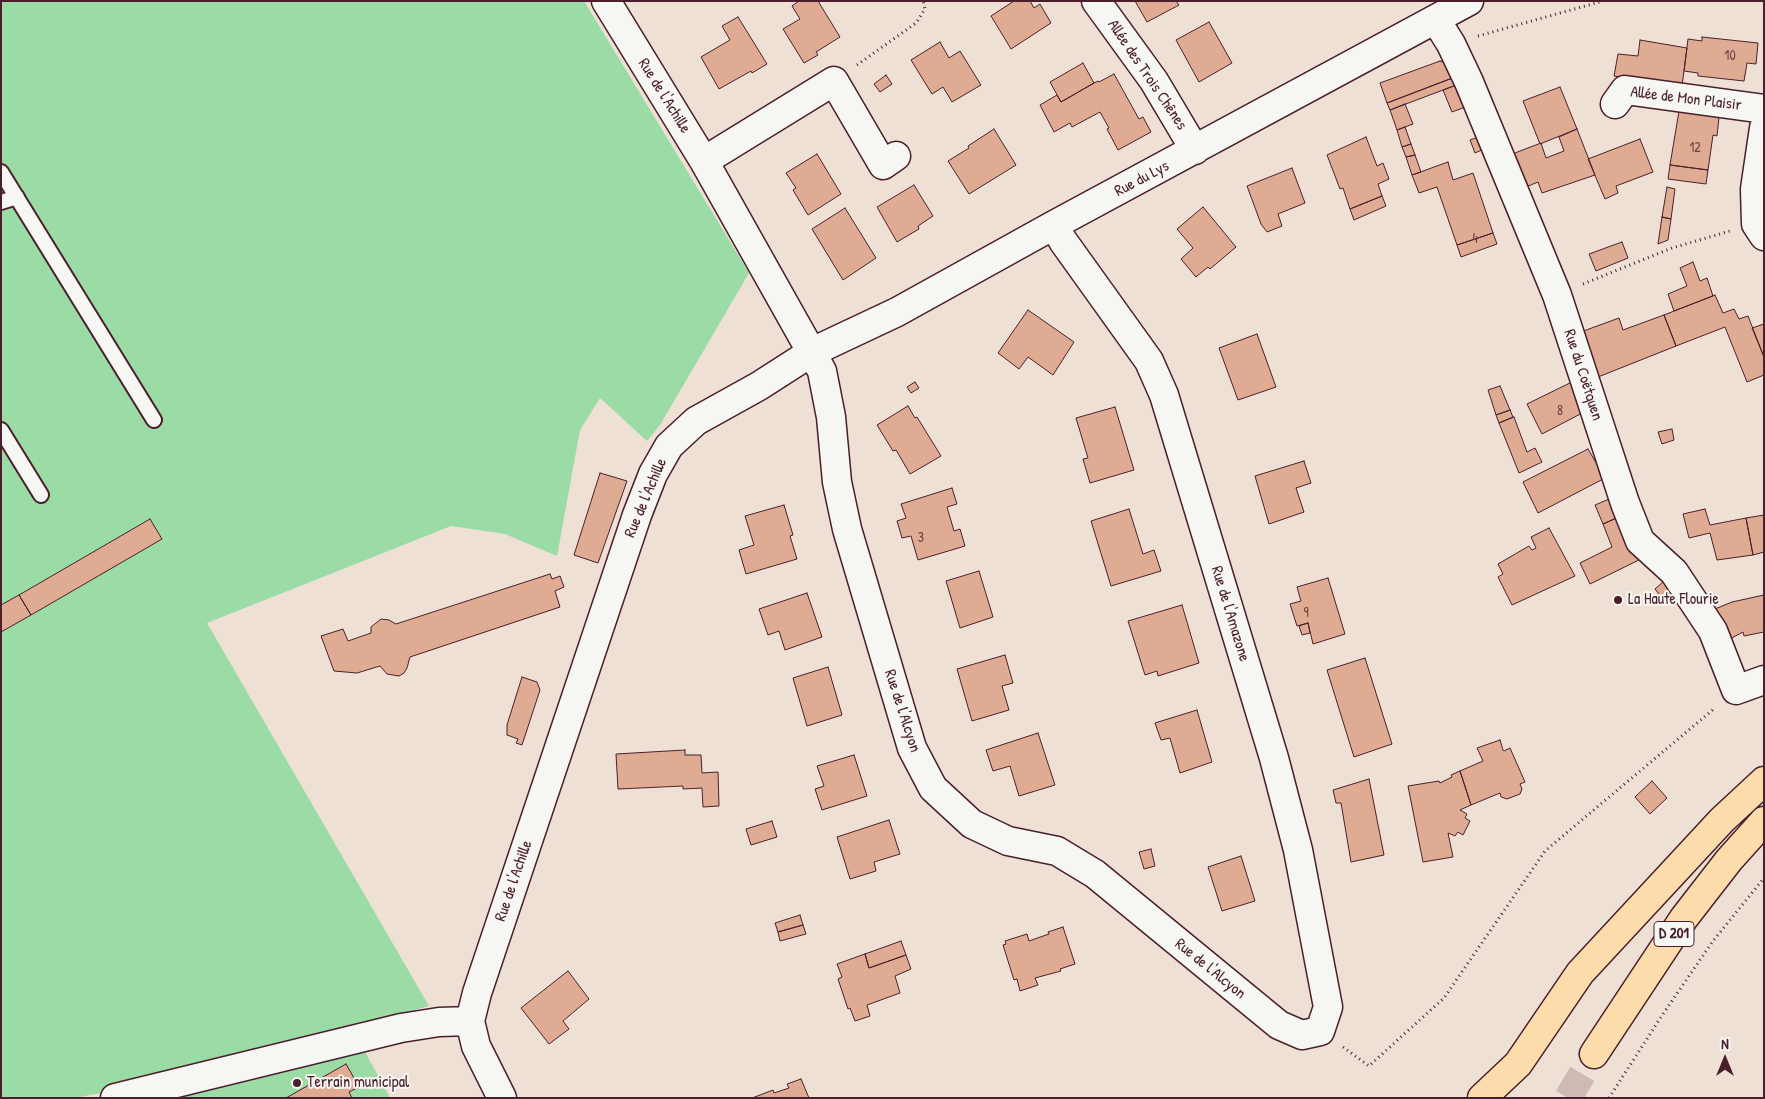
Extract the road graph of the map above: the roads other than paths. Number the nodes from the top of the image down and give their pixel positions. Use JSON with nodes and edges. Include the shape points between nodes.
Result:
{"nodes":[{"id":1,"x":606,"y":1,"type":"edge"},
{"id":2,"x":1096,"y":1,"type":"edge"},
{"id":3,"x":1469,"y":1,"type":"edge"},
{"id":4,"x":1436,"y":20,"type":"junction"},
{"id":5,"x":1615,"y":104,"type":"dead end"},
{"id":6,"x":1764,"y":109,"type":"edge"},
{"id":7,"x":1764,"y":128,"type":"edge"},
{"id":8,"x":1195,"y":150,"type":"junction"},
{"id":9,"x":896,"y":156,"type":"dead end"},
{"id":10,"x":704,"y":161,"type":"junction"},
{"id":11,"x":1,"y":172,"type":"edge"},
{"id":12,"x":17,"y":197,"type":"junction"},
{"id":13,"x":1,"y":202,"type":"edge"},
{"id":14,"x":1054,"y":225,"type":"junction"},
{"id":15,"x":1760,"y":230,"type":"edge"},
{"id":16,"x":812,"y":352,"type":"junction"},
{"id":17,"x":154,"y":420,"type":"dead end"},
{"id":18,"x":1,"y":430,"type":"edge"},
{"id":19,"x":41,"y":495,"type":"dead end"},
{"id":20,"x":1764,"y":680,"type":"edge"},
{"id":21,"x":1764,"y":781,"type":"edge"},
{"id":22,"x":1764,"y":821,"type":"edge"},
{"id":23,"x":470,"y":1021,"type":"junction"},
{"id":24,"x":1320,"y":1031,"type":"joint"},
{"id":25,"x":1594,"y":1054,"type":"tunnel mouth"},
{"id":26,"x":115,"y":1098,"type":"edge"},
{"id":27,"x":502,"y":1098,"type":"edge"},
{"id":28,"x":1482,"y":1098,"type":"edge"}],
"edges":[{"from":1,"to":10,"type":"street","name":"Rue de l'Achille"},
{"from":2,"to":8,"type":"street","name":"Allée des Trois Chênes","via":[[1154,81]]},
{"from":3,"to":4,"type":"street","name":"Rue du Lys"},
{"from":4,"to":8,"type":"street","name":"Rue du Lys"},
{"from":4,"to":20,"type":"street","name":"Rue du Coëtquen","via":[[1469,82],[1557,294],[1640,541],[1674,572],[1713,631],[1736,690]]},
{"from":5,"to":6,"type":"street","name":"Allée de Mon Plaisir","via":[[1625,90]]},
{"from":7,"to":15,"type":"street","via":[[1755,189]]},
{"from":8,"to":14,"type":"street","name":"Rue du Lys"},
{"from":9,"to":10,"type":"street","via":[[883,165],[834,81]]},
{"from":10,"to":16,"type":"street","name":"Rue de l'Achille"},
{"from":11,"to":12,"type":"lane"},
{"from":12,"to":13,"type":"lane"},
{"from":12,"to":17,"type":"lane"},
{"from":14,"to":16,"type":"street","name":"Rue du Lys","via":[[897,312]]},
{"from":14,"to":24,"type":"street","name":"Rue de l'Amazone","via":[[1149,361],[1164,395],[1274,758],[1298,850],[1328,1007]]},
{"from":16,"to":23,"type":"street","name":"Rue de l'Achille","via":[[696,421],[669,446],[653,474],[476,993]]},
{"from":16,"to":24,"type":"street","name":"Rue de l'Alcyon","via":[[822,371],[831,417],[837,482],[846,529],[912,748],[933,788],[972,824],[1008,841],[1057,851],[1095,874],[1279,1025],[1302,1035]]},
{"from":18,"to":19,"type":"lane"},
{"from":21,"to":28,"type":"main road","via":[[1722,820],[1580,973],[1518,1064]]},
{"from":22,"to":25,"type":"main road","number":"D 201","via":[[1684,918]]},
{"from":23,"to":26,"type":"street","via":[[401,1028]]},
{"from":23,"to":27,"type":"street","name":"Rue de l'Achille","via":[[476,1046]]}]}
